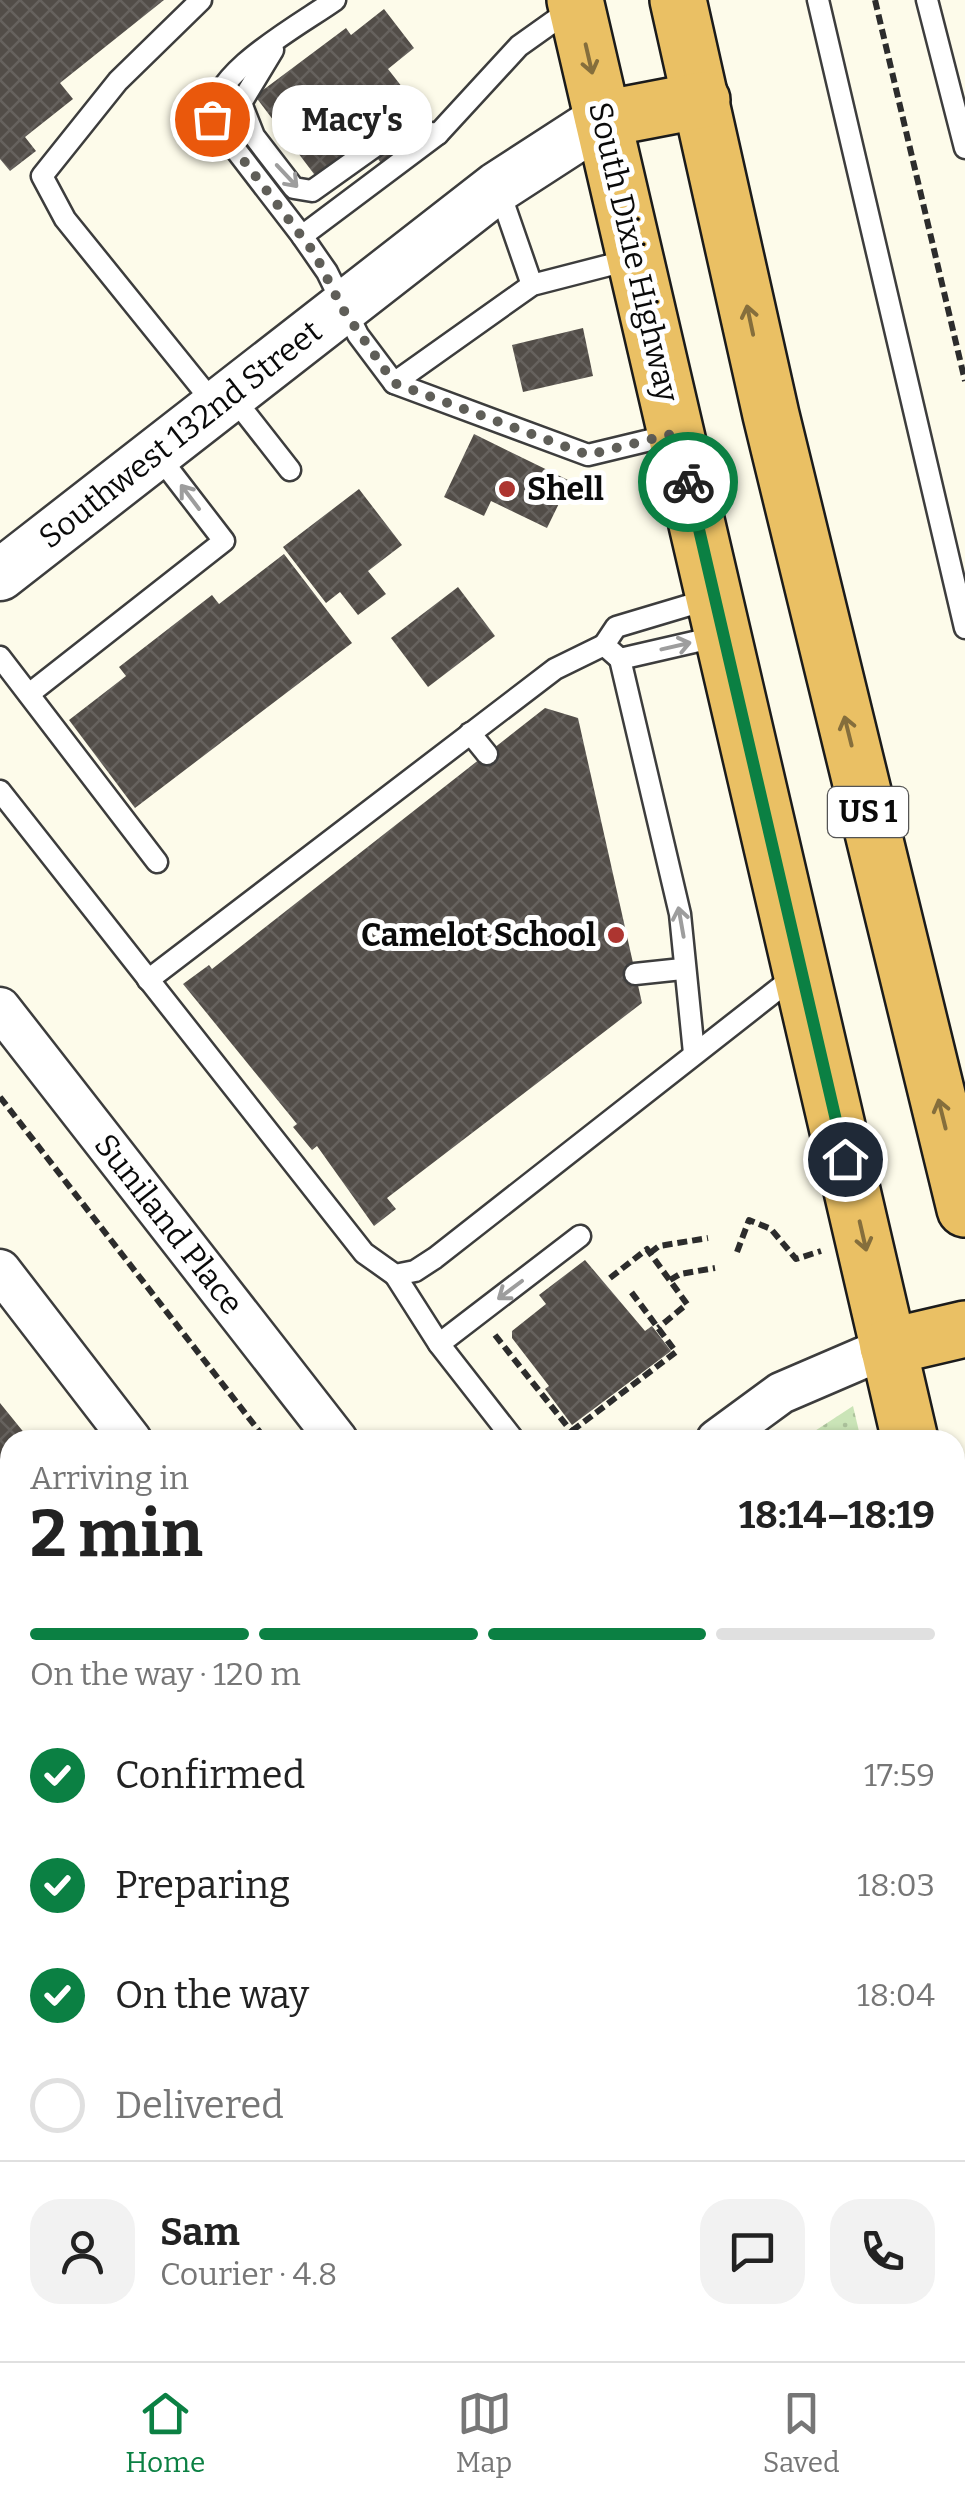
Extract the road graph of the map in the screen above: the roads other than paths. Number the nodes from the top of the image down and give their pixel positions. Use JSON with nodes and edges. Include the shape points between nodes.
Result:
{"nodes":[{"id":1,"x":201,"y":0,"type":"edge"},
{"id":2,"x":334,"y":0,"type":"edge"},
{"id":3,"x":678,"y":0,"type":"edge"},
{"id":4,"x":818,"y":0,"type":"edge"},
{"id":5,"x":927,"y":0,"type":"edge"},
{"id":6,"x":575,"y":3,"type":"edge"},
{"id":7,"x":283,"y":36,"type":"junction"},
{"id":8,"x":702,"y":100,"type":"junction"},
{"id":9,"x":603,"y":119,"type":"junction"},
{"id":10,"x":438,"y":134,"type":"junction"},
{"id":11,"x":965,"y":148,"type":"edge"},
{"id":12,"x":498,"y":187,"type":"junction"},
{"id":13,"x":302,"y":236,"type":"junction"},
{"id":14,"x":633,"y":258,"type":"junction"},
{"id":15,"x":532,"y":285,"type":"junction"},
{"id":16,"x":342,"y":308,"type":"junction"},
{"id":17,"x":394,"y":383,"type":"junction"},
{"id":18,"x":224,"y":400,"type":"junction"},
{"id":19,"x":676,"y":433,"type":"junction"},
{"id":20,"x":156,"y":453,"type":"junction"},
{"id":21,"x":290,"y":470,"type":"dead end"},
{"id":22,"x":0,"y":575,"type":"edge"},
{"id":23,"x":719,"y":617,"type":"junction"},
{"id":24,"x":965,"y":628,"type":"edge"},
{"id":25,"x":612,"y":652,"type":"junction"},
{"id":26,"x":0,"y":657,"type":"edge"},
{"id":27,"x":29,"y":694,"type":"junction"},
{"id":28,"x":470,"y":733,"type":"junction"},
{"id":29,"x":487,"y":754,"type":"dead end"},
{"id":30,"x":0,"y":791,"type":"edge"},
{"id":31,"x":157,"y":862,"type":"dead end"},
{"id":32,"x":682,"y":969,"type":"junction"},
{"id":33,"x":802,"y":970,"type":"junction"},
{"id":34,"x":635,"y":974,"type":"dead end"},
{"id":35,"x":148,"y":980,"type":"junction"},
{"id":36,"x":0,"y":1008,"type":"edge"},
{"id":37,"x":694,"y":1053,"type":"junction"},
{"id":38,"x":965,"y":1209,"type":"edge"},
{"id":39,"x":580,"y":1236,"type":"dead end"},
{"id":40,"x":395,"y":1275,"type":"junction"},
{"id":41,"x":5,"y":1287,"type":"edge"},
{"id":42,"x":965,"y":1329,"type":"edge"},
{"id":43,"x":439,"y":1344,"type":"junction"},
{"id":44,"x":888,"y":1347,"type":"junction"},
{"id":45,"x":123,"y":1430,"type":"edge"},
{"id":46,"x":329,"y":1430,"type":"edge"},
{"id":47,"x":506,"y":1430,"type":"edge"},
{"id":48,"x":730,"y":1430,"type":"edge"},
{"id":49,"x":908,"y":1430,"type":"edge"}],
"edges":[{"from":1,"to":18,"type":"lane","via":[[118,81],[42,176],[76,234]]},
{"from":2,"to":7,"type":"lane"},
{"from":3,"to":8,"type":"highway","number":"US 1"},
{"from":4,"to":24,"type":"lane"},
{"from":5,"to":11,"type":"lane"},
{"from":6,"to":9,"type":"highway","name":"South Dixie Highway","one_way":true},
{"from":6,"to":10,"type":"lane","via":[[520,46]]},
{"from":7,"to":10,"type":"lane","one_way":true,"via":[[241,103],[254,136],[294,188],[312,191],[398,129]]},
{"from":7,"to":13,"type":"lane","via":[[222,84],[212,119]]},
{"from":8,"to":9,"type":"highway"},
{"from":38,"to":8,"type":"highway","number":"US 1","one_way":true,"via":[[771,415]]},
{"from":9,"to":12,"type":"street","name":"Southwest 132nd Street"},
{"from":9,"to":14,"type":"highway","name":"South Dixie Highway"},
{"from":10,"to":13,"type":"lane"},
{"from":12,"to":15,"type":"lane"},
{"from":12,"to":16,"type":"street","name":"Southwest 132nd Street"},
{"from":13,"to":16,"type":"lane"},
{"from":14,"to":15,"type":"lane"},
{"from":14,"to":19,"type":"highway","name":"South Dixie Highway"},
{"from":15,"to":17,"type":"lane"},
{"from":16,"to":17,"type":"lane"},
{"from":16,"to":18,"type":"street","name":"Southwest 132nd Street"},
{"from":17,"to":19,"type":"lane","via":[[588,455]]},
{"from":18,"to":20,"type":"street","name":"Southwest 132nd Street"},
{"from":18,"to":21,"type":"lane"},
{"from":19,"to":23,"type":"highway","name":"South Dixie Highway"},
{"from":20,"to":22,"type":"street","name":"Southwest 132nd Street"},
{"from":27,"to":20,"type":"lane","one_way":true,"via":[[224,542]]},
{"from":25,"to":23,"type":"lane","one_way":true},
{"from":23,"to":25,"type":"lane","via":[[616,627]]},
{"from":23,"to":33,"type":"highway","name":"South Dixie Highway"},
{"from":25,"to":28,"type":"lane","via":[[568,661]]},
{"from":32,"to":25,"type":"lane","one_way":true,"via":[[680,914]]},
{"from":26,"to":27,"type":"lane"},
{"from":27,"to":31,"type":"lane"},
{"from":28,"to":29,"type":"lane"},
{"from":28,"to":35,"type":"lane"},
{"from":30,"to":35,"type":"lane"},
{"from":32,"to":34,"type":"lane"},
{"from":32,"to":37,"type":"lane"},
{"from":33,"to":37,"type":"lane"},
{"from":33,"to":44,"type":"highway","name":"South Dixie Highway","one_way":true},
{"from":35,"to":40,"type":"lane","via":[[364,1253]]},
{"from":36,"to":46,"type":"street","name":"Suniland Place"},
{"from":37,"to":40,"type":"lane","via":[[424,1266]]},
{"from":39,"to":43,"type":"lane","one_way":true},
{"from":40,"to":43,"type":"lane"},
{"from":41,"to":45,"type":"street"},
{"from":42,"to":44,"type":"highway"},
{"from":43,"to":47,"type":"lane"},
{"from":44,"to":48,"type":"street","via":[[781,1392]]},
{"from":44,"to":49,"type":"highway","name":"South Dixie Highway"}]}
